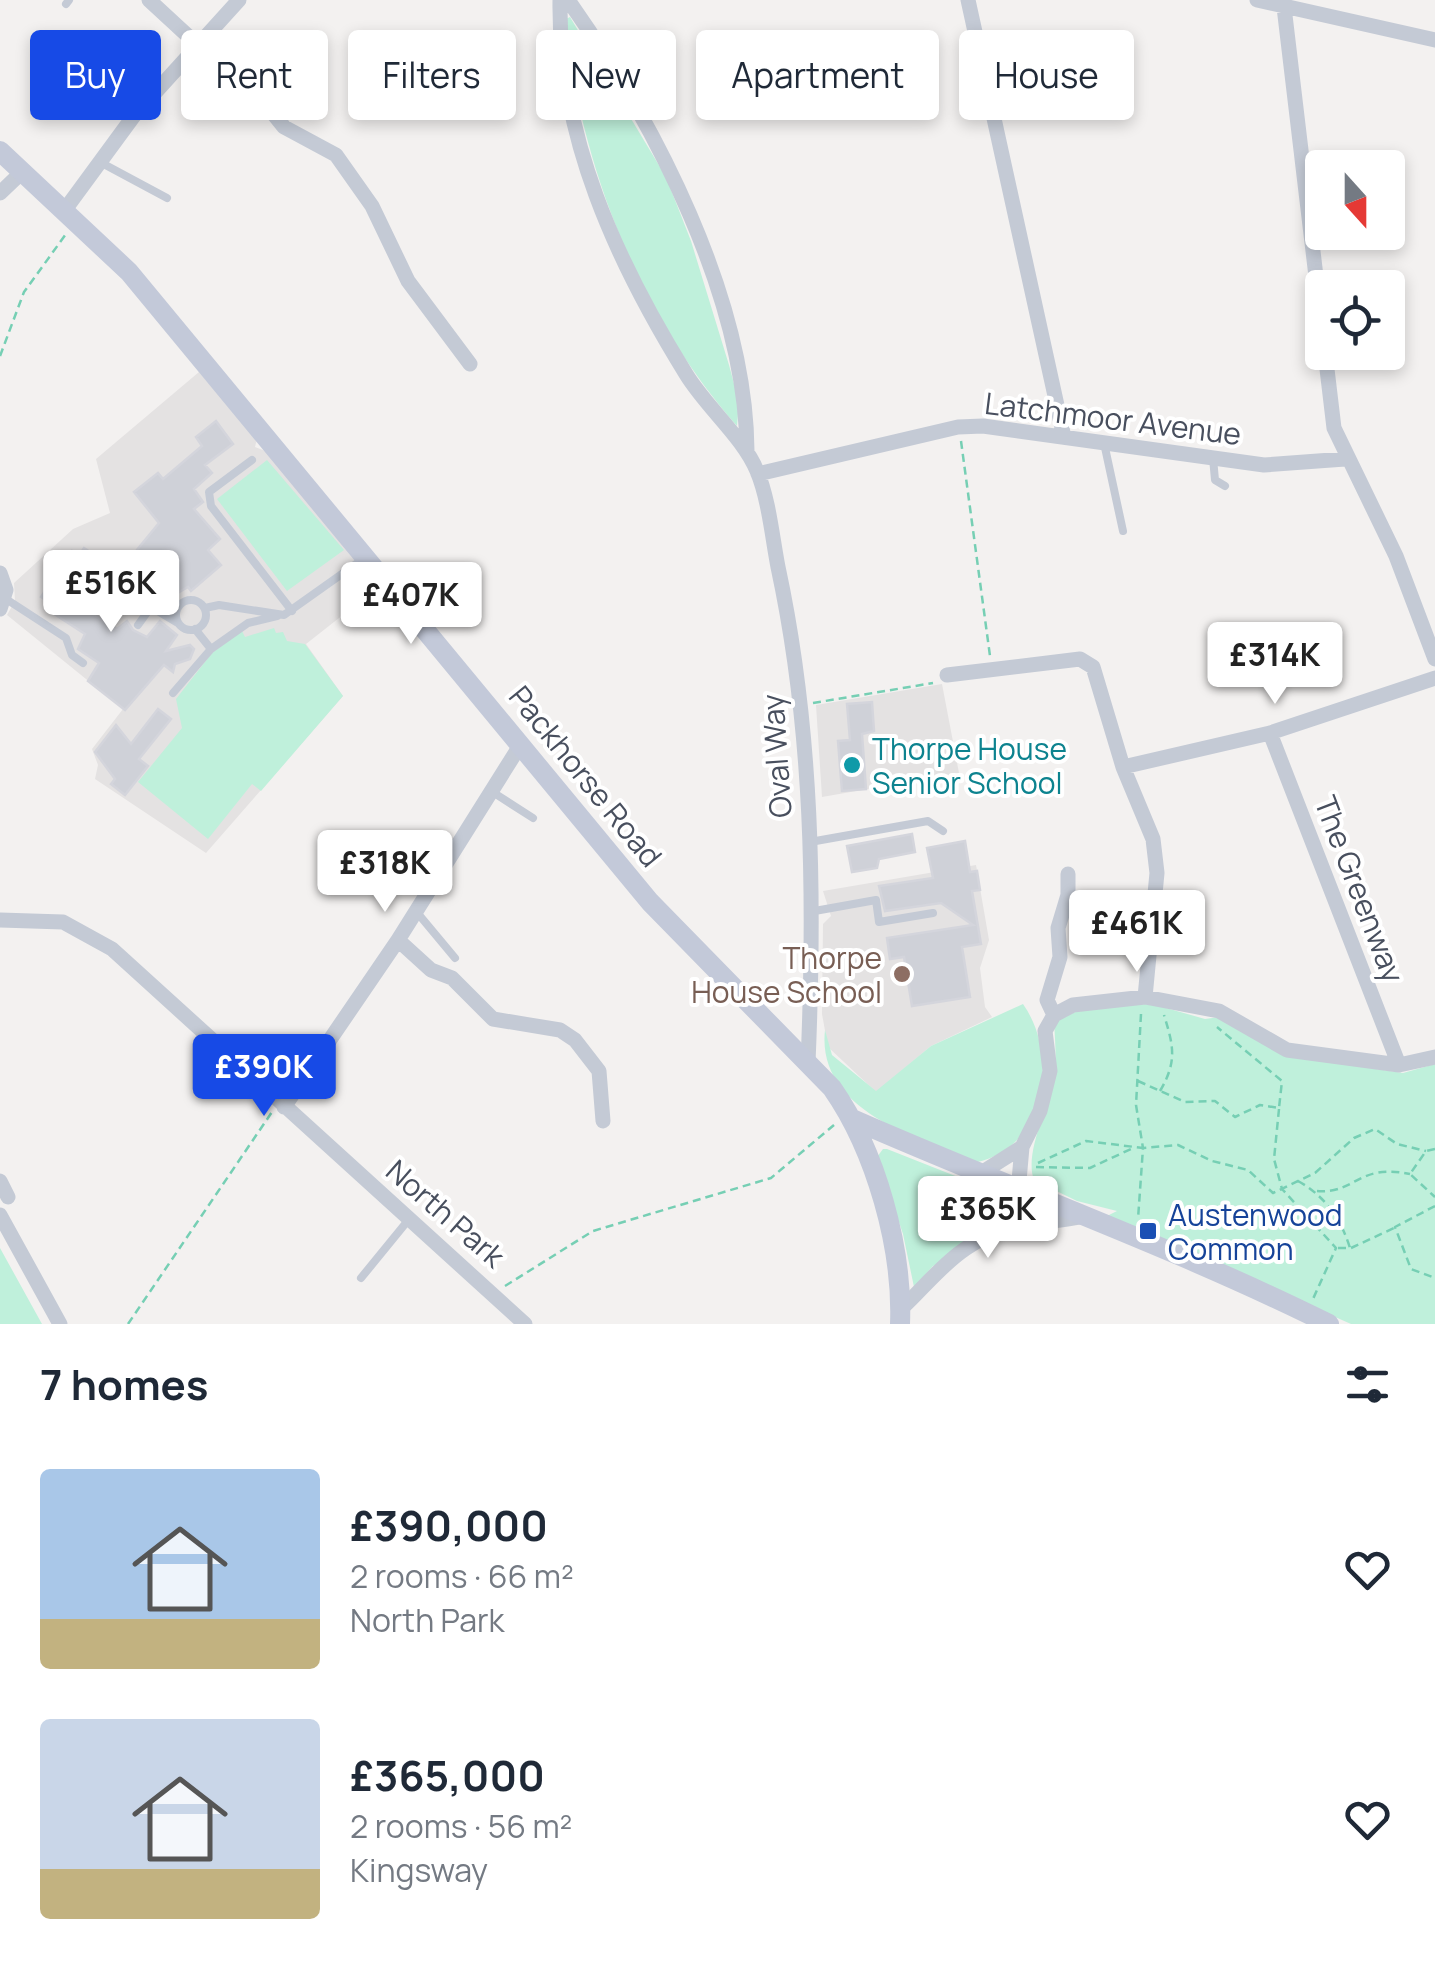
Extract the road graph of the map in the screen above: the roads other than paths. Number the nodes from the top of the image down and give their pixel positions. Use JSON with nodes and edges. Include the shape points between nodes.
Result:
{"nodes":[{"id":1,"x":150,"y":0,"type":"edge"},
{"id":2,"x":239,"y":0,"type":"edge"},
{"id":3,"x":560,"y":0,"type":"edge"},
{"id":4,"x":568,"y":0,"type":"edge"},
{"id":5,"x":968,"y":0,"type":"edge"},
{"id":6,"x":1257,"y":0,"type":"edge"},
{"id":7,"x":1284,"y":7,"type":"junction"},
{"id":8,"x":182,"y":30,"type":"edge"},
{"id":9,"x":212,"y":30,"type":"edge"},
{"id":10,"x":1435,"y":40,"type":"edge"},
{"id":11,"x":181,"y":65,"type":"edge"},
{"id":12,"x":279,"y":120,"type":"edge"},
{"id":13,"x":0,"y":151,"type":"edge"},
{"id":14,"x":98,"y":161,"type":"junction"},
{"id":15,"x":22,"y":172,"type":"junction"},
{"id":16,"x":0,"y":193,"type":"edge"},
{"id":17,"x":167,"y":198,"type":"dead end"},
{"id":18,"x":69,"y":215,"type":"junction"},
{"id":19,"x":470,"y":364,"type":"dead end"},
{"id":20,"x":1064,"y":438,"type":"junction"},
{"id":21,"x":1104,"y":443,"type":"junction"},
{"id":22,"x":747,"y":451,"type":"junction"},
{"id":23,"x":1214,"y":458,"type":"junction"},
{"id":24,"x":1345,"y":459,"type":"junction"},
{"id":25,"x":252,"y":460,"type":"dead end"},
{"id":26,"x":758,"y":474,"type":"junction"},
{"id":27,"x":1225,"y":486,"type":"dead end"},
{"id":28,"x":1122,"y":531,"type":"dead end"},
{"id":29,"x":367,"y":556,"type":"junction"},
{"id":30,"x":0,"y":573,"type":"edge"},
{"id":31,"x":3,"y":604,"type":"edge"},
{"id":32,"x":205,"y":608,"type":"junction"},
{"id":33,"x":288,"y":613,"type":"junction"},
{"id":34,"x":178,"y":623,"type":"junction"},
{"id":35,"x":138,"y":625,"type":"dead end"},
{"id":36,"x":195,"y":629,"type":"junction"},
{"id":37,"x":210,"y":649,"type":"junction"},
{"id":38,"x":1435,"y":659,"type":"edge"},
{"id":39,"x":83,"y":663,"type":"dead end"},
{"id":40,"x":947,"y":675,"type":"road end"},
{"id":41,"x":1435,"y":678,"type":"edge"},
{"id":42,"x":172,"y":693,"type":"dead end"},
{"id":43,"x":1270,"y":732,"type":"junction"},
{"id":44,"x":521,"y":744,"type":"junction"},
{"id":45,"x":1123,"y":767,"type":"junction"},
{"id":46,"x":491,"y":791,"type":"junction"},
{"id":47,"x":533,"y":818,"type":"dead end"},
{"id":48,"x":943,"y":831,"type":"dead end"},
{"id":49,"x":810,"y":842,"type":"junction"},
{"id":50,"x":1068,"y":874,"type":"dead end"},
{"id":51,"x":415,"y":910,"type":"junction"},
{"id":52,"x":809,"y":912,"type":"junction"},
{"id":53,"x":933,"y":913,"type":"dead end"},
{"id":54,"x":0,"y":920,"type":"edge"},
{"id":55,"x":398,"y":940,"type":"junction"},
{"id":56,"x":455,"y":958,"type":"dead end"},
{"id":57,"x":1152,"y":998,"type":"junction"},
{"id":58,"x":1054,"y":1015,"type":"junction"},
{"id":59,"x":1435,"y":1056,"type":"edge"},
{"id":60,"x":808,"y":1063,"type":"junction"},
{"id":61,"x":1399,"y":1064,"type":"junction"},
{"id":62,"x":281,"y":1104,"type":"junction"},
{"id":63,"x":849,"y":1114,"type":"junction"},
{"id":64,"x":604,"y":1121,"type":"dead end"},
{"id":65,"x":1022,"y":1147,"type":"junction"},
{"id":66,"x":978,"y":1174,"type":"junction"},
{"id":67,"x":0,"y":1181,"type":"edge"},
{"id":68,"x":1018,"y":1192,"type":"junction"},
{"id":69,"x":8,"y":1197,"type":"dead end"},
{"id":70,"x":0,"y":1215,"type":"edge"},
{"id":71,"x":1079,"y":1217,"type":"junction"},
{"id":72,"x":410,"y":1218,"type":"junction"},
{"id":73,"x":361,"y":1278,"type":"dead end"},
{"id":74,"x":900,"y":1316,"type":"edge"},
{"id":75,"x":1306,"y":1319,"type":"edge"},
{"id":76,"x":60,"y":1324,"type":"edge"},
{"id":77,"x":525,"y":1324,"type":"edge"},
{"id":78,"x":1329,"y":1324,"type":"edge"}],
"edges":[{"from":1,"to":8,"type":"street"},
{"from":2,"to":9,"type":"street"},
{"from":3,"to":22,"type":"street","name":"Oval Way","via":[[562,64],[605,224],[687,377]]},
{"from":4,"to":22,"type":"street","name":"Oval Way","via":[[647,124],[686,208],[742,390]]},
{"from":5,"to":20,"type":"street"},
{"from":6,"to":7,"type":"street"},
{"from":7,"to":10,"type":"street"},
{"from":7,"to":24,"type":"street","via":[[1325,386]]},
{"from":11,"to":14,"type":"street"},
{"from":12,"to":19,"type":"street","via":[[336,155],[372,206],[408,281]]},
{"from":13,"to":15,"type":"main road","name":"Packhorse Road"},
{"from":14,"to":17,"type":"lane"},
{"from":14,"to":18,"type":"street"},
{"from":15,"to":16,"type":"street"},
{"from":15,"to":18,"type":"main road","name":"Packhorse Road"},
{"from":18,"to":29,"type":"main road","name":"Packhorse Road","via":[[129,272]]},
{"from":20,"to":21,"type":"street","name":"Latchmoor Avenue"},
{"from":20,"to":26,"type":"street","name":"Latchmoor Avenue","via":[[958,427]]},
{"from":21,"to":23,"type":"street","name":"Latchmoor Avenue"},
{"from":21,"to":28,"type":"lane"},
{"from":22,"to":26,"type":"street","name":"Oval Way"},
{"from":23,"to":24,"type":"street","name":"Latchmoor Avenue","via":[[1264,465]]},
{"from":23,"to":27,"type":"lane","via":[[1215,480]]},
{"from":24,"to":38,"type":"street","via":[[1396,556]]},
{"from":25,"to":33,"type":"lane","via":[[209,492],[211,506]]},
{"from":26,"to":49,"type":"street","name":"Oval Way","via":[[802,705]]},
{"from":29,"to":33,"type":"lane"},
{"from":29,"to":44,"type":"main road","name":"Packhorse Road"},
{"from":30,"to":31,"type":"street"},
{"from":31,"to":39,"type":"lane","via":[[66,638]]},
{"from":32,"to":33,"type":"lane"},
{"from":32,"to":34,"type":"lane","via":[[184,602]]},
{"from":32,"to":36,"type":"lane","via":[[204,623]]},
{"from":33,"to":37,"type":"lane","via":[[248,623]]},
{"from":34,"to":35,"type":"lane","via":[[151,607]]},
{"from":34,"to":36,"type":"lane"},
{"from":36,"to":37,"type":"lane"},
{"from":37,"to":42,"type":"lane"},
{"from":40,"to":45,"type":"street","via":[[1088,661]]},
{"from":41,"to":43,"type":"street"},
{"from":43,"to":45,"type":"street"},
{"from":43,"to":61,"type":"street","name":"The Greenway"},
{"from":44,"to":46,"type":"street"},
{"from":44,"to":60,"type":"main road","name":"Packhorse Road","via":[[650,902]]},
{"from":45,"to":57,"type":"street","via":[[1153,839]]},
{"from":46,"to":47,"type":"lane"},
{"from":46,"to":51,"type":"street"},
{"from":48,"to":49,"type":"lane","via":[[928,821]]},
{"from":49,"to":52,"type":"street","name":"Oval Way"},
{"from":50,"to":58,"type":"street","via":[[1060,956],[1047,1000]]},
{"from":51,"to":55,"type":"street"},
{"from":51,"to":56,"type":"lane"},
{"from":52,"to":53,"type":"lane","via":[[876,900],[880,922]]},
{"from":52,"to":60,"type":"street","name":"Oval Way"},
{"from":54,"to":62,"type":"street","name":"North Park","via":[[63,922],[112,949]]},
{"from":55,"to":62,"type":"street"},
{"from":55,"to":64,"type":"street","via":[[493,1018],[560,1030],[575,1040],[599,1071]]},
{"from":57,"to":58,"type":"street","via":[[1073,1005]]},
{"from":57,"to":61,"type":"street","via":[[1219,1011],[1287,1050]]},
{"from":58,"to":65,"type":"street","via":[[1045,1032],[1047,1091]]},
{"from":59,"to":61,"type":"street"},
{"from":60,"to":63,"type":"main road","name":"Packhorse Road"},
{"from":62,"to":72,"type":"street","name":"North Park"},
{"from":63,"to":66,"type":"main road"},
{"from":63,"to":74,"type":"main road","via":[[893,1234]]},
{"from":65,"to":66,"type":"street"},
{"from":65,"to":68,"type":"street"},
{"from":66,"to":68,"type":"main road"},
{"from":67,"to":69,"type":"street"},
{"from":68,"to":71,"type":"main road"},
{"from":70,"to":76,"type":"street"},
{"from":71,"to":74,"type":"street","via":[[984,1237],[948,1262]]},
{"from":71,"to":75,"type":"main road","via":[[1135,1236]]},
{"from":72,"to":73,"type":"lane"},
{"from":72,"to":77,"type":"street","name":"North Park"},
{"from":75,"to":78,"type":"main road"}]}
